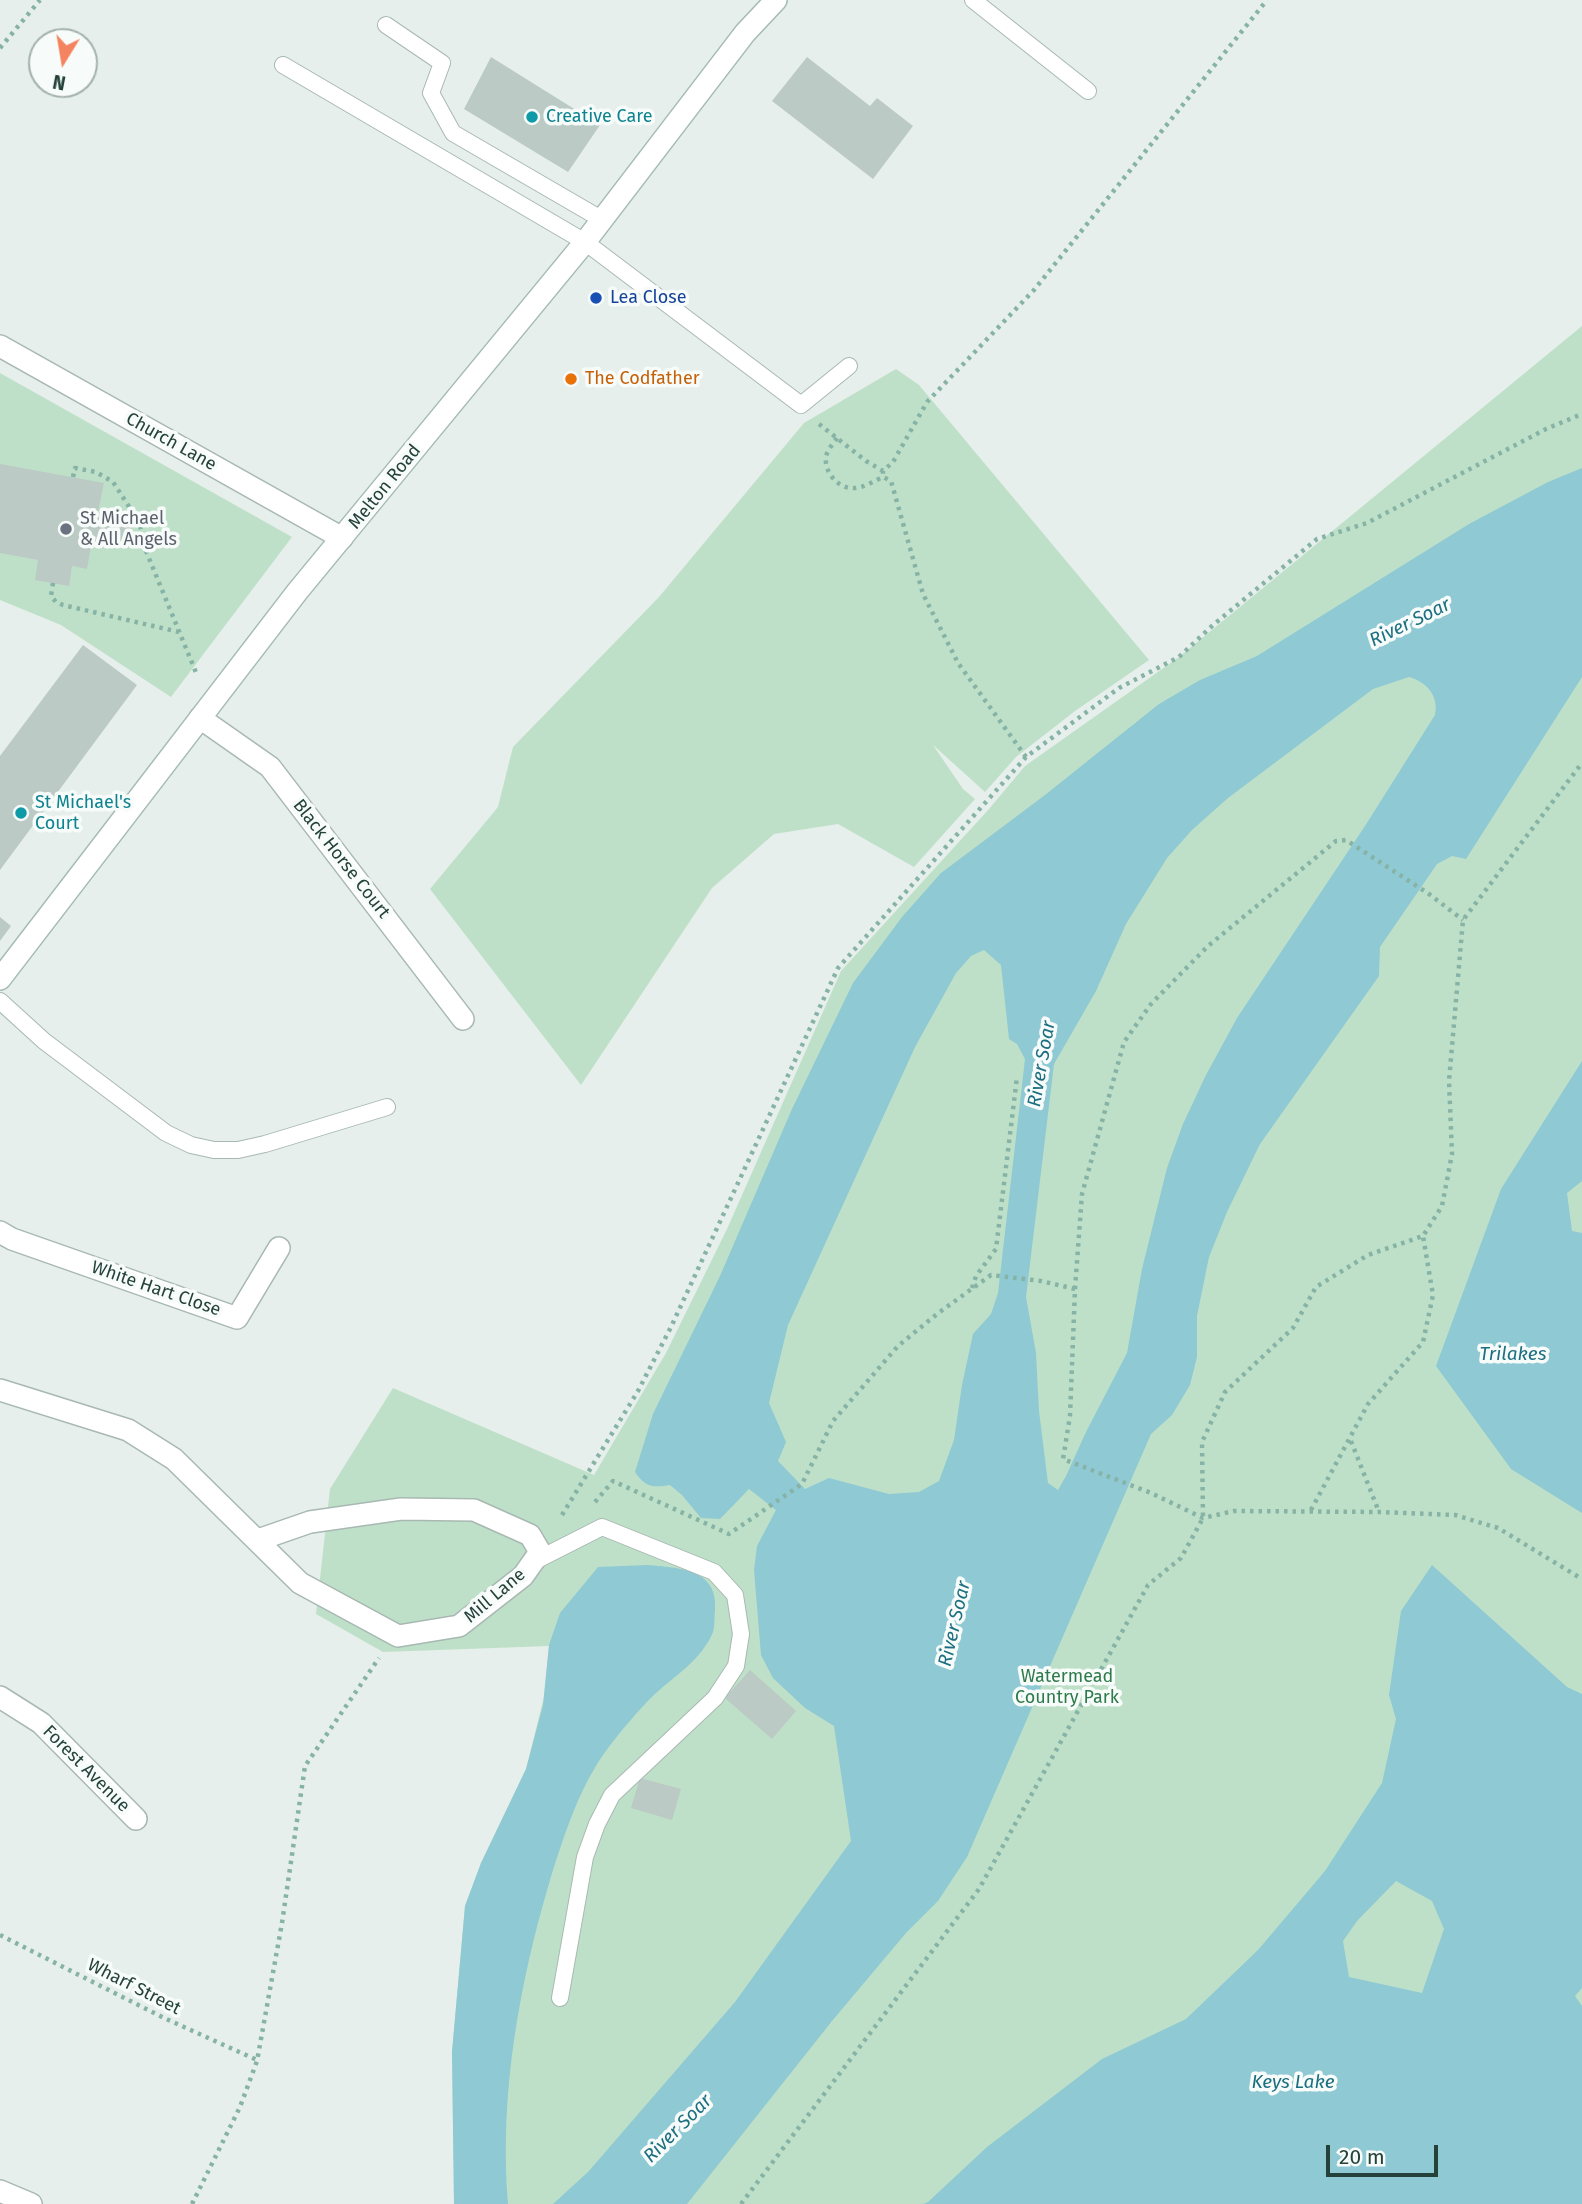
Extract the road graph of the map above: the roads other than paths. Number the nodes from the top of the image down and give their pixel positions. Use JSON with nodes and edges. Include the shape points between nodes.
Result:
{"nodes":[{"id":1,"x":776,"y":0,"type":"edge"},
{"id":2,"x":974,"y":0,"type":"edge"},
{"id":3,"x":386,"y":25,"type":"dead end"},
{"id":4,"x":283,"y":65,"type":"dead end"},
{"id":5,"x":1088,"y":91,"type":"dead end"},
{"id":6,"x":601,"y":219,"type":"junction"},
{"id":7,"x":585,"y":242,"type":"junction"},
{"id":8,"x":0,"y":346,"type":"edge"},
{"id":9,"x":849,"y":366,"type":"dead end"},
{"id":10,"x":342,"y":538,"type":"junction"},
{"id":11,"x":205,"y":711,"type":"junction"},
{"id":12,"x":0,"y":979,"type":"edge"},
{"id":13,"x":0,"y":1002,"type":"edge"},
{"id":14,"x":463,"y":1019,"type":"dead end"},
{"id":15,"x":387,"y":1107,"type":"dead end"},
{"id":16,"x":0,"y":1232,"type":"edge"},
{"id":17,"x":279,"y":1248,"type":"dead end"},
{"id":18,"x":0,"y":1390,"type":"edge"},
{"id":19,"x":258,"y":1540,"type":"junction"},
{"id":20,"x":536,"y":1557,"type":"junction"},
{"id":21,"x":0,"y":1697,"type":"edge"},
{"id":22,"x":136,"y":1819,"type":"dead end"},
{"id":23,"x":560,"y":1997,"type":"dead end"},
{"id":24,"x":0,"y":2191,"type":"edge"},
{"id":25,"x":31,"y":2204,"type":"edge"}],
"edges":[{"from":1,"to":6,"type":"street","name":"Melton Road","via":[[745,33]]},
{"from":2,"to":5,"type":"lane"},
{"from":3,"to":6,"type":"lane","via":[[442,63],[432,93],[453,133]]},
{"from":4,"to":7,"type":"lane"},
{"from":6,"to":7,"type":"street","name":"Melton Road"},
{"from":7,"to":9,"type":"lane","via":[[801,405]]},
{"from":7,"to":10,"type":"street","name":"Melton Road"},
{"from":8,"to":10,"type":"street","name":"Church Lane"},
{"from":10,"to":11,"type":"street","name":"Melton Road"},
{"from":11,"to":12,"type":"street","name":"Melton Road"},
{"from":11,"to":14,"type":"street","name":"Black Horse Court","via":[[270,767]]},
{"from":13,"to":15,"type":"lane","via":[[166,1133],[191,1145],[238,1150]]},
{"from":16,"to":17,"type":"street","name":"White Hart Close","via":[[237,1318]]},
{"from":18,"to":19,"type":"street","via":[[128,1430],[174,1459]]},
{"from":19,"to":20,"type":"street","name":"Mill Lane","via":[[310,1522],[401,1509],[474,1510],[530,1535]]},
{"from":19,"to":20,"type":"street","name":"Mill Lane","via":[[300,1583],[397,1636],[459,1626],[523,1576]]},
{"from":20,"to":23,"type":"lane","via":[[602,1527],[714,1572],[735,1595],[741,1634],[736,1666],[715,1698],[612,1795],[597,1824],[585,1857]]},
{"from":21,"to":22,"type":"street","name":"Forest Avenue","via":[[41,1723]]},
{"from":24,"to":25,"type":"street"}]}
